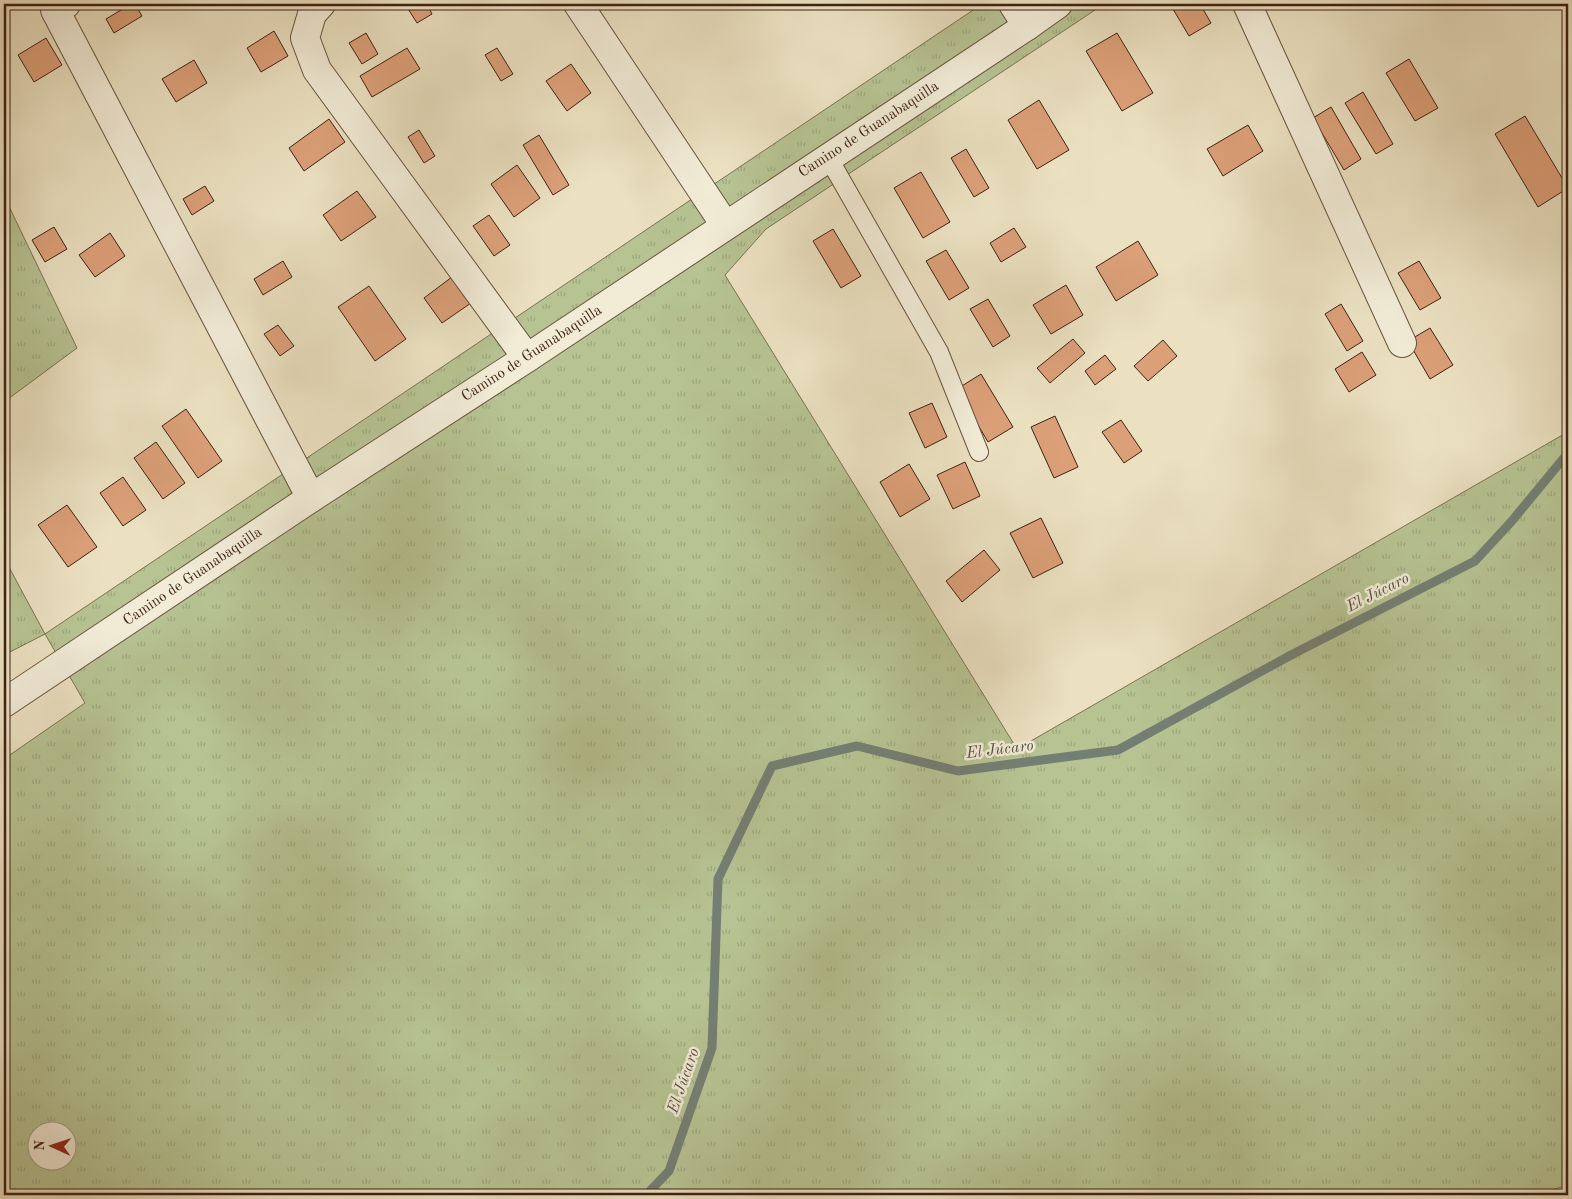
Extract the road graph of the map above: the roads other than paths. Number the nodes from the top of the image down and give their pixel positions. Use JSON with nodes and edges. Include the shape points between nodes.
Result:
{"nodes":[{"id":1,"x":66,"y":4,"type":"edge"},
{"id":2,"x":321,"y":4,"type":"edge"},
{"id":3,"x":578,"y":4,"type":"edge"},
{"id":4,"x":1058,"y":4,"type":"edge"},
{"id":5,"x":1248,"y":4,"type":"edge"},
{"id":6,"x":1020,"y":15,"type":"edge"},
{"id":7,"x":828,"y":157,"type":"junction"},
{"id":8,"x":726,"y":225,"type":"junction"},
{"id":9,"x":1402,"y":343,"type":"dead end"},
{"id":10,"x":527,"y":358,"type":"junction"},
{"id":11,"x":979,"y":452,"type":"dead end"},
{"id":12,"x":311,"y":498,"type":"junction"},
{"id":13,"x":4,"y":703,"type":"edge"}],
"edges":[{"from":1,"to":12,"type":"street","via":[[55,10]]},
{"from":2,"to":10,"type":"street","via":[[312,14],[305,38],[317,70]]},
{"from":3,"to":8,"type":"street"},
{"from":4,"to":6,"type":"street","name":"Camino de Guanabaquilla"},
{"from":5,"to":9,"type":"street"},
{"from":6,"to":7,"type":"street","name":"Camino de Guanabaquilla"},
{"from":7,"to":8,"type":"street","name":"Camino de Guanabaquilla"},
{"from":7,"to":11,"type":"lane","via":[[939,352]]},
{"from":8,"to":10,"type":"street","name":"Camino de Guanabaquilla"},
{"from":10,"to":12,"type":"street","name":"Camino de Guanabaquilla"},
{"from":12,"to":13,"type":"street","name":"Camino de Guanabaquilla"}]}
